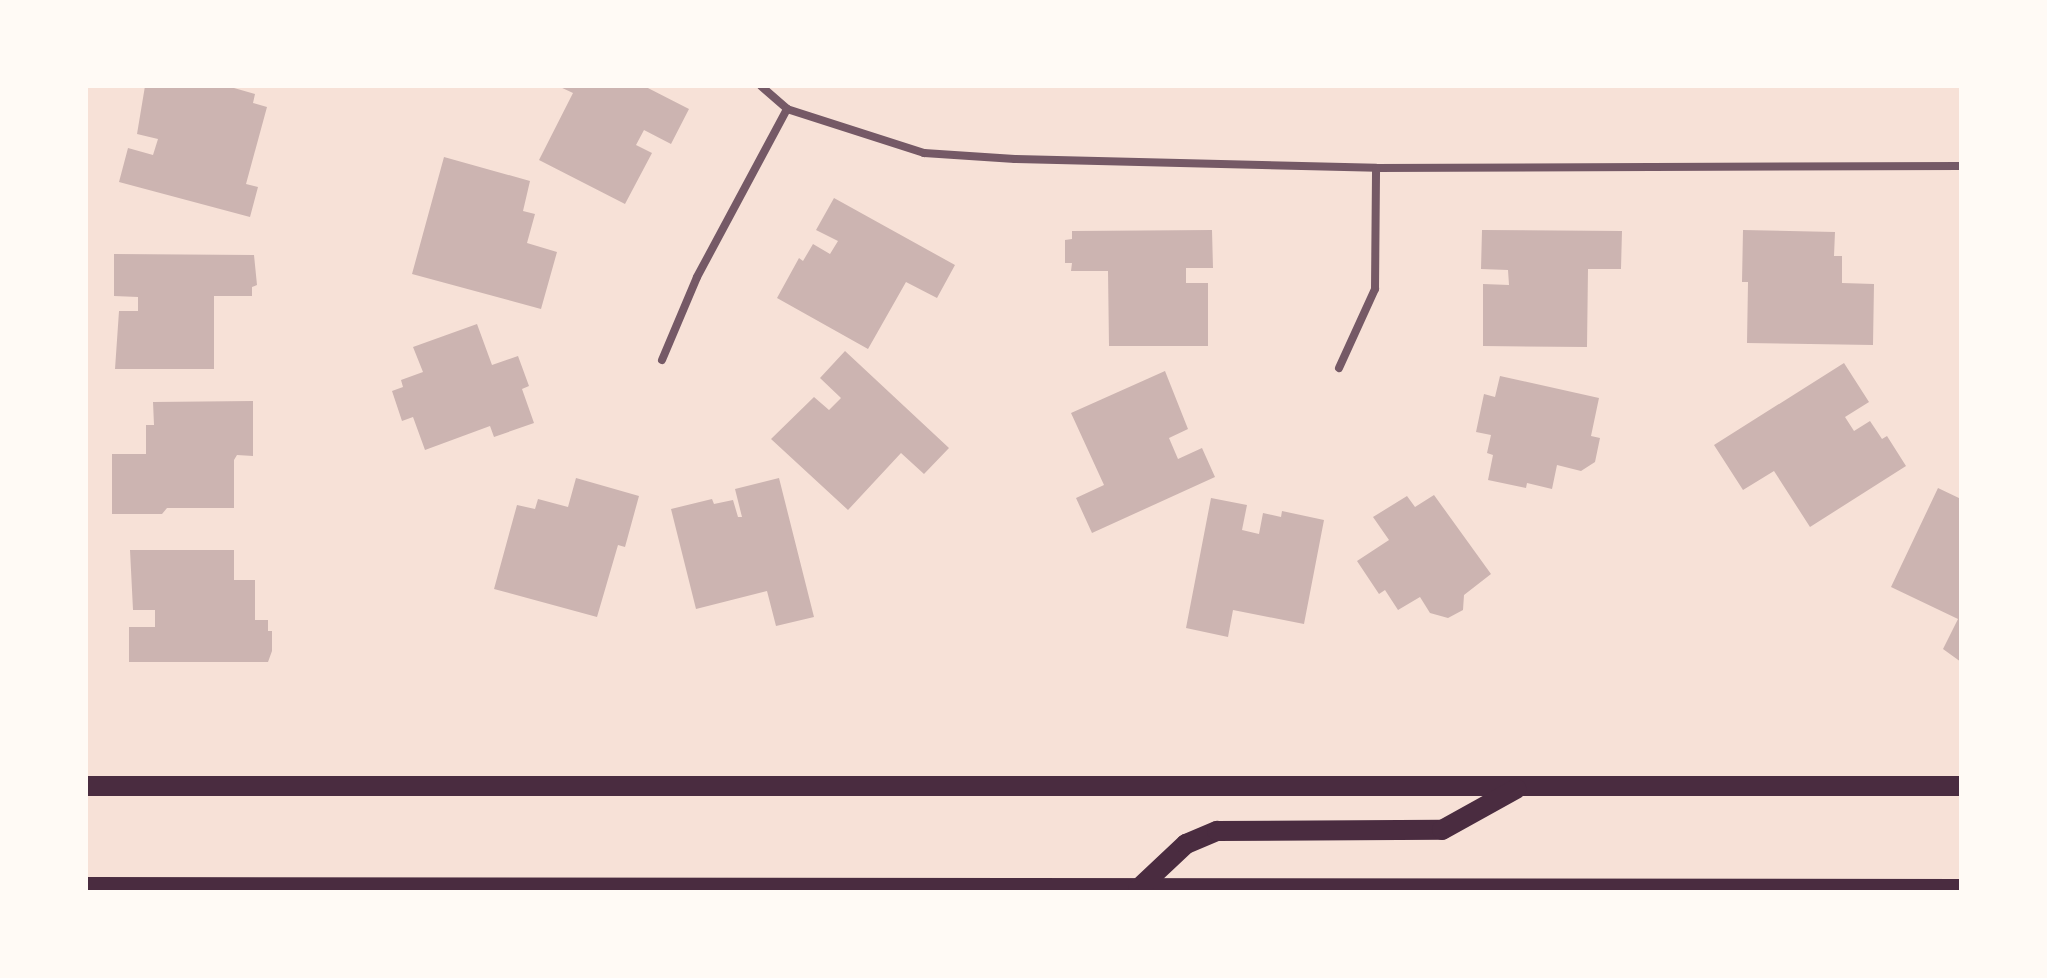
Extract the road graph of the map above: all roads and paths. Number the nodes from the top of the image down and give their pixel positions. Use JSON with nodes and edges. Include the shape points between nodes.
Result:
{"nodes":[{"id":1,"x":761,"y":86,"type":"edge"},
{"id":2,"x":787,"y":109,"type":"junction"},
{"id":3,"x":1961,"y":166,"type":"edge"},
{"id":4,"x":1376,"y":168,"type":"junction"},
{"id":5,"x":662,"y":360,"type":"dead end"},
{"id":6,"x":1339,"y":368,"type":"dead end"},
{"id":7,"x":86,"y":786,"type":"edge"},
{"id":8,"x":1961,"y":786,"type":"edge"},
{"id":9,"x":1519,"y":787,"type":"junction"},
{"id":10,"x":86,"y":887,"type":"edge"},
{"id":11,"x":1138,"y":889,"type":"junction"},
{"id":12,"x":1961,"y":889,"type":"edge"}],
"edges":[{"from":1,"to":2,"type":"street"},
{"from":2,"to":4,"type":"street","via":[[924,153]]},
{"from":2,"to":5,"type":"street","via":[[697,277]]},
{"from":3,"to":4,"type":"street"},
{"from":4,"to":6,"type":"street","via":[[1375,289]]},
{"from":7,"to":9,"type":"main road"},
{"from":8,"to":9,"type":"main road"},
{"from":9,"to":11,"type":"main road","via":[[1442,830],[1217,831],[1186,844]]},
{"from":10,"to":11,"type":"main road"},
{"from":11,"to":12,"type":"main road"}]}
